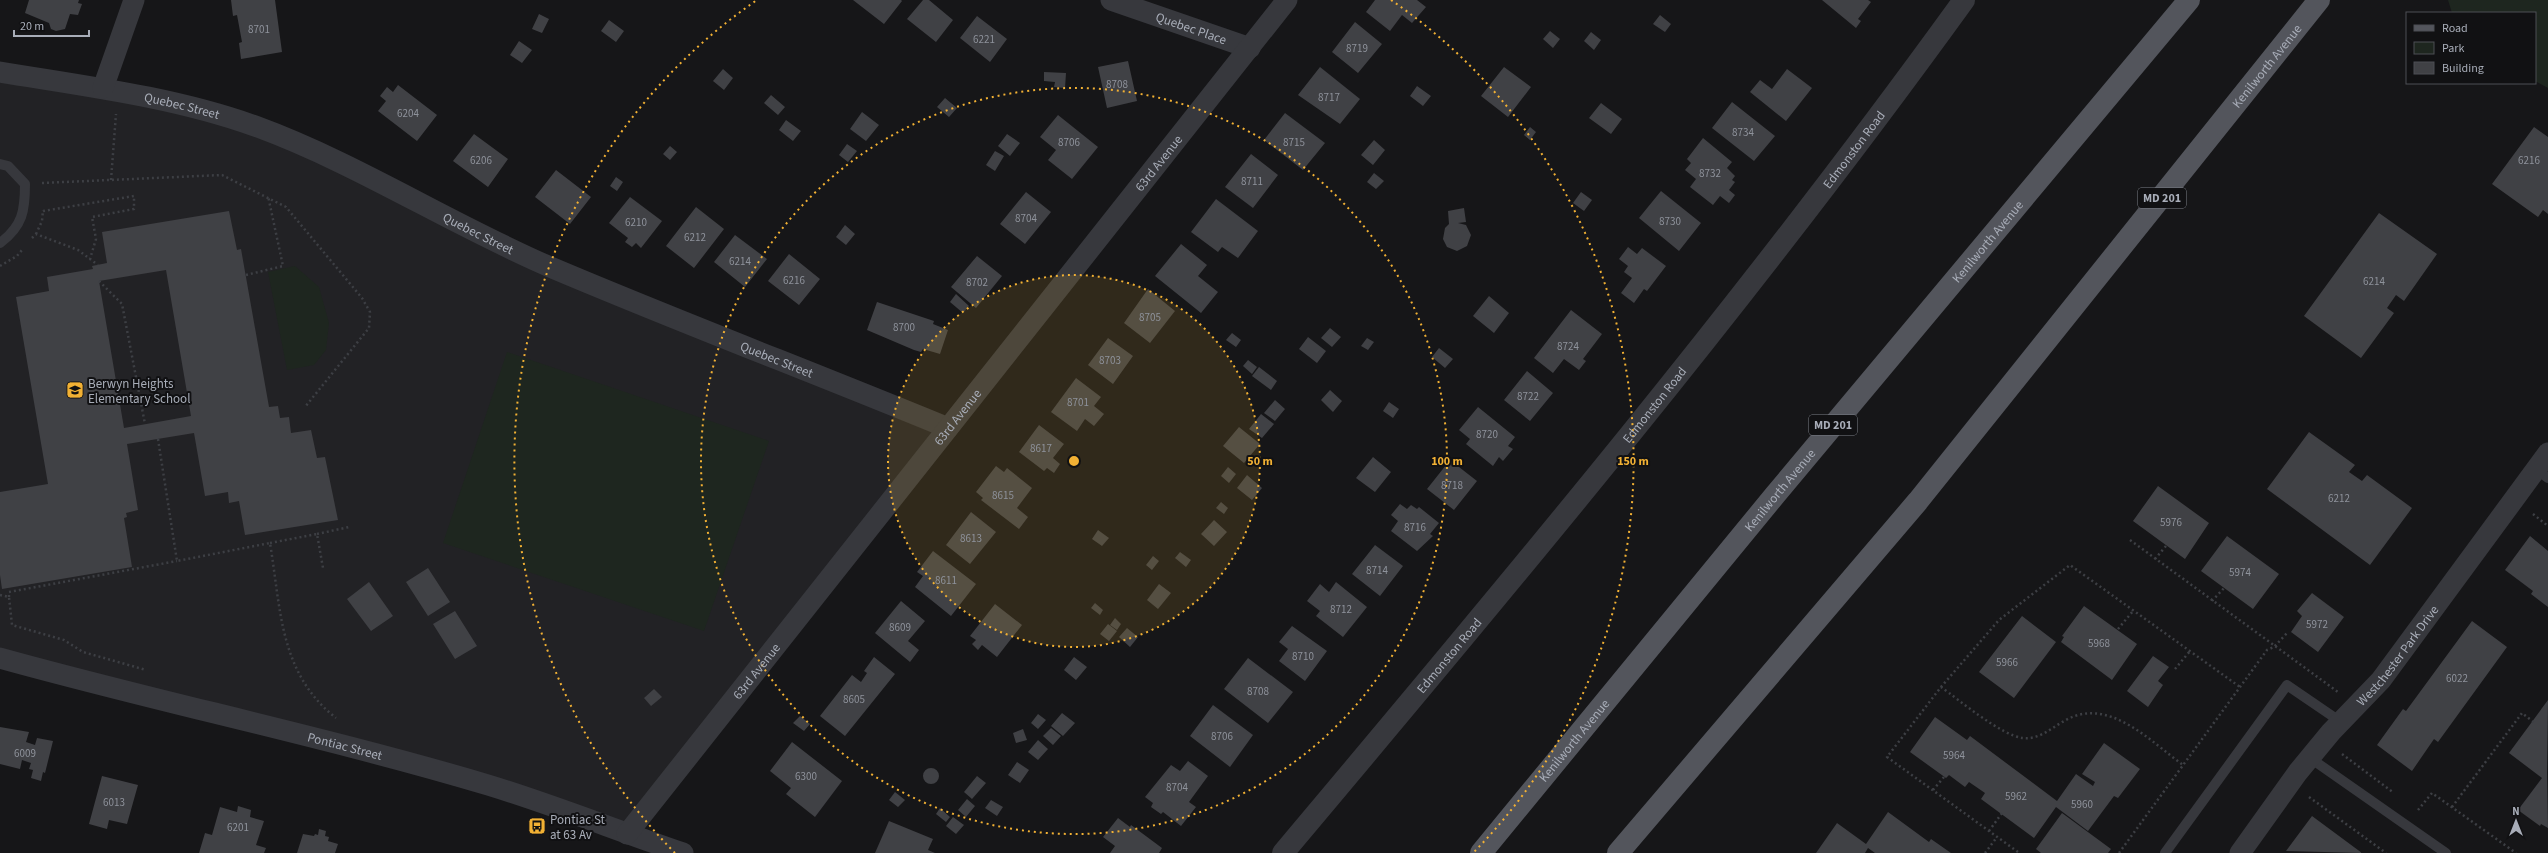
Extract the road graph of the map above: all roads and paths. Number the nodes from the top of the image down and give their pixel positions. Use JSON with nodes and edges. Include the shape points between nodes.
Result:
{"nodes":[{"id":1,"x":134,"y":0,"type":"edge"},
{"id":2,"x":1111,"y":0,"type":"edge"},
{"id":3,"x":1287,"y":0,"type":"edge"},
{"id":4,"x":1964,"y":0,"type":"edge"},
{"id":5,"x":2189,"y":0,"type":"edge"},
{"id":6,"x":2319,"y":0,"type":"edge"},
{"id":7,"x":1250,"y":48,"type":"junction"},
{"id":8,"x":0,"y":72,"type":"edge"},
{"id":9,"x":103,"y":88,"type":"junction"},
{"id":10,"x":116,"y":112,"type":"dead end"},
{"id":11,"x":0,"y":164,"type":"edge"},
{"id":12,"x":111,"y":180,"type":"junction"},
{"id":13,"x":25,"y":184,"type":"junction"},
{"id":14,"x":268,"y":196,"type":"junction"},
{"id":15,"x":43,"y":211,"type":"dead end"},
{"id":16,"x":31,"y":239,"type":"dead end"},
{"id":17,"x":0,"y":243,"type":"edge"},
{"id":18,"x":27,"y":245,"type":"dead end"},
{"id":19,"x":90,"y":259,"type":"junction"},
{"id":20,"x":98,"y":265,"type":"dead end"},
{"id":21,"x":0,"y":266,"type":"edge"},
{"id":22,"x":246,"y":275,"type":"dead end"},
{"id":23,"x":99,"y":281,"type":"dead end"},
{"id":24,"x":305,"y":407,"type":"dead end"},
{"id":25,"x":145,"y":424,"type":"dead end"},
{"id":26,"x":948,"y":428,"type":"junction"},
{"id":27,"x":158,"y":439,"type":"dead end"},
{"id":28,"x":2548,"y":453,"type":"edge"},
{"id":29,"x":2542,"y":474,"type":"edge"},
{"id":30,"x":349,"y":527,"type":"dead end"},
{"id":31,"x":317,"y":534,"type":"junction"},
{"id":32,"x":2130,"y":540,"type":"dead end"},
{"id":33,"x":270,"y":543,"type":"junction"},
{"id":34,"x":2166,"y":546,"type":"dead end"},
{"id":35,"x":2155,"y":559,"type":"junction"},
{"id":36,"x":177,"y":561,"type":"junction"},
{"id":37,"x":323,"y":568,"type":"dead end"},
{"id":38,"x":2225,"y":587,"type":"dead end"},
{"id":39,"x":0,"y":594,"type":"edge"},
{"id":40,"x":9,"y":597,"type":"junction"},
{"id":41,"x":2212,"y":601,"type":"junction"},
{"id":42,"x":2132,"y":610,"type":"junction"},
{"id":43,"x":2118,"y":629,"type":"dead end"},
{"id":44,"x":2288,"y":632,"type":"dead end"},
{"id":45,"x":2274,"y":646,"type":"junction"},
{"id":46,"x":2190,"y":652,"type":"junction"},
{"id":47,"x":0,"y":658,"type":"edge"},
{"id":48,"x":2176,"y":669,"type":"dead end"},
{"id":49,"x":151,"y":672,"type":"dead end"},
{"id":50,"x":1941,"y":687,"type":"junction"},
{"id":51,"x":2240,"y":688,"type":"junction"},
{"id":52,"x":2357,"y":705,"type":"junction"},
{"id":53,"x":339,"y":720,"type":"dead end"},
{"id":54,"x":2341,"y":722,"type":"junction"},
{"id":55,"x":2536,"y":724,"type":"dead end"},
{"id":56,"x":2338,"y":750,"type":"dead end"},
{"id":57,"x":2310,"y":758,"type":"junction"},
{"id":58,"x":2183,"y":765,"type":"junction"},
{"id":59,"x":1944,"y":777,"type":"dead end"},
{"id":60,"x":1933,"y":790,"type":"junction"},
{"id":61,"x":2303,"y":792,"type":"dead end"},
{"id":62,"x":2400,"y":797,"type":"dead end"},
{"id":63,"x":2412,"y":806,"type":"dead end"},
{"id":64,"x":2452,"y":807,"type":"junction"},
{"id":65,"x":2002,"y":813,"type":"dead end"},
{"id":66,"x":1989,"y":831,"type":"junction"},
{"id":67,"x":627,"y":834,"type":"junction"},
{"id":68,"x":1997,"y":837,"type":"junction"},
{"id":69,"x":2018,"y":852,"type":"edge"},
{"id":70,"x":683,"y":853,"type":"edge"},
{"id":71,"x":1283,"y":853,"type":"edge"},
{"id":72,"x":1481,"y":853,"type":"edge"},
{"id":73,"x":1618,"y":853,"type":"edge"},
{"id":74,"x":1985,"y":853,"type":"edge"},
{"id":75,"x":2119,"y":853,"type":"edge"},
{"id":76,"x":2165,"y":853,"type":"edge"},
{"id":77,"x":2240,"y":853,"type":"edge"},
{"id":78,"x":2386,"y":853,"type":"edge"},
{"id":79,"x":2446,"y":853,"type":"edge"},
{"id":80,"x":2516,"y":853,"type":"edge"}],
"edges":[{"from":1,"to":9,"type":"street"},
{"from":2,"to":7,"type":"street","name":"Quebec Place"},
{"from":3,"to":7,"type":"street","name":"63rd Avenue"},
{"from":4,"to":71,"type":"street","name":"Edmonston Road","via":[[1872,127],[1586,489]]},
{"from":5,"to":72,"type":"main road","name":"Kenilworth Avenue","number":"MD 201"},
{"from":6,"to":73,"type":"main road","name":"Kenilworth Avenue","number":"MD 201","via":[[1918,501]]},
{"from":7,"to":26,"type":"street","name":"63rd Avenue"},
{"from":8,"to":9,"type":"street","name":"Quebec Street"},
{"from":9,"to":26,"type":"street","name":"Quebec Street","via":[[200,110],[255,126],[321,155],[553,268]]},
{"from":10,"to":12,"type":"path"},
{"from":11,"to":13,"type":"lane","via":[[8,166]]},
{"from":12,"to":13,"type":"path"},
{"from":12,"to":14,"type":"path","via":[[222,175]]},
{"from":13,"to":17,"type":"lane","via":[[24,214]]},
{"from":14,"to":22,"type":"path","via":[[283,266]]},
{"from":14,"to":24,"type":"path","via":[[286,207],[362,298],[370,312],[369,328]]},
{"from":15,"to":19,"type":"path","via":[[134,196],[134,209],[92,217],[96,239]]},
{"from":16,"to":19,"type":"path","via":[[36,234],[78,250]]},
{"from":18,"to":21,"type":"path","via":[[17,256]]},
{"from":19,"to":20,"type":"path"},
{"from":23,"to":25,"type":"path","via":[[122,304]]},
{"from":26,"to":67,"type":"street","name":"63rd Avenue"},
{"from":27,"to":36,"type":"path"},
{"from":28,"to":29,"type":"street","name":"Westchester Park Drive"},
{"from":29,"to":52,"type":"street","name":"Westchester Park Drive","via":[[2381,680]]},
{"from":30,"to":31,"type":"path"},
{"from":31,"to":33,"type":"path"},
{"from":31,"to":37,"type":"path"},
{"from":32,"to":35,"type":"path"},
{"from":33,"to":36,"type":"path"},
{"from":33,"to":53,"type":"path","via":[[288,654],[323,708]]},
{"from":34,"to":35,"type":"path"},
{"from":35,"to":41,"type":"path"},
{"from":36,"to":40,"type":"path","via":[[9,592]]},
{"from":38,"to":41,"type":"path"},
{"from":39,"to":40,"type":"path"},
{"from":40,"to":49,"type":"path","via":[[12,625],[64,640],[83,652]]},
{"from":41,"to":45,"type":"path"},
{"from":42,"to":43,"type":"path"},
{"from":42,"to":46,"type":"path"},
{"from":42,"to":50,"type":"path","via":[[2070,565],[1999,620]]},
{"from":44,"to":45,"type":"path"},
{"from":45,"to":51,"type":"path","via":[[2267,650]]},
{"from":45,"to":52,"type":"path"},
{"from":46,"to":48,"type":"path"},
{"from":46,"to":51,"type":"path"},
{"from":47,"to":67,"type":"street","name":"Pontiac Street","via":[[396,759],[549,804]]},
{"from":50,"to":58,"type":"path","via":[[2002,730],[2018,737],[2035,737],[2072,716],[2098,713],[2124,722]]},
{"from":50,"to":60,"type":"path","via":[[1887,757]]},
{"from":51,"to":58,"type":"path"},
{"from":52,"to":54,"type":"street","name":"Westchester Park Drive"},
{"from":54,"to":57,"type":"street","name":"Westchester Park Drive"},
{"from":54,"to":76,"type":"lane","via":[[2286,685]]},
{"from":55,"to":64,"type":"path","via":[[2522,713]]},
{"from":56,"to":62,"type":"path"},
{"from":57,"to":77,"type":"street","name":"Westchester Park Drive"},
{"from":57,"to":79,"type":"lane"},
{"from":58,"to":75,"type":"path"},
{"from":59,"to":60,"type":"path"},
{"from":60,"to":66,"type":"path"},
{"from":61,"to":78,"type":"path"},
{"from":63,"to":64,"type":"path","via":[[2418,811],[2432,792]]},
{"from":64,"to":80,"type":"path"},
{"from":65,"to":66,"type":"path"},
{"from":66,"to":68,"type":"path"},
{"from":67,"to":70,"type":"street","name":"Pontiac Street"},
{"from":68,"to":69,"type":"path"},
{"from":68,"to":74,"type":"path"}]}
